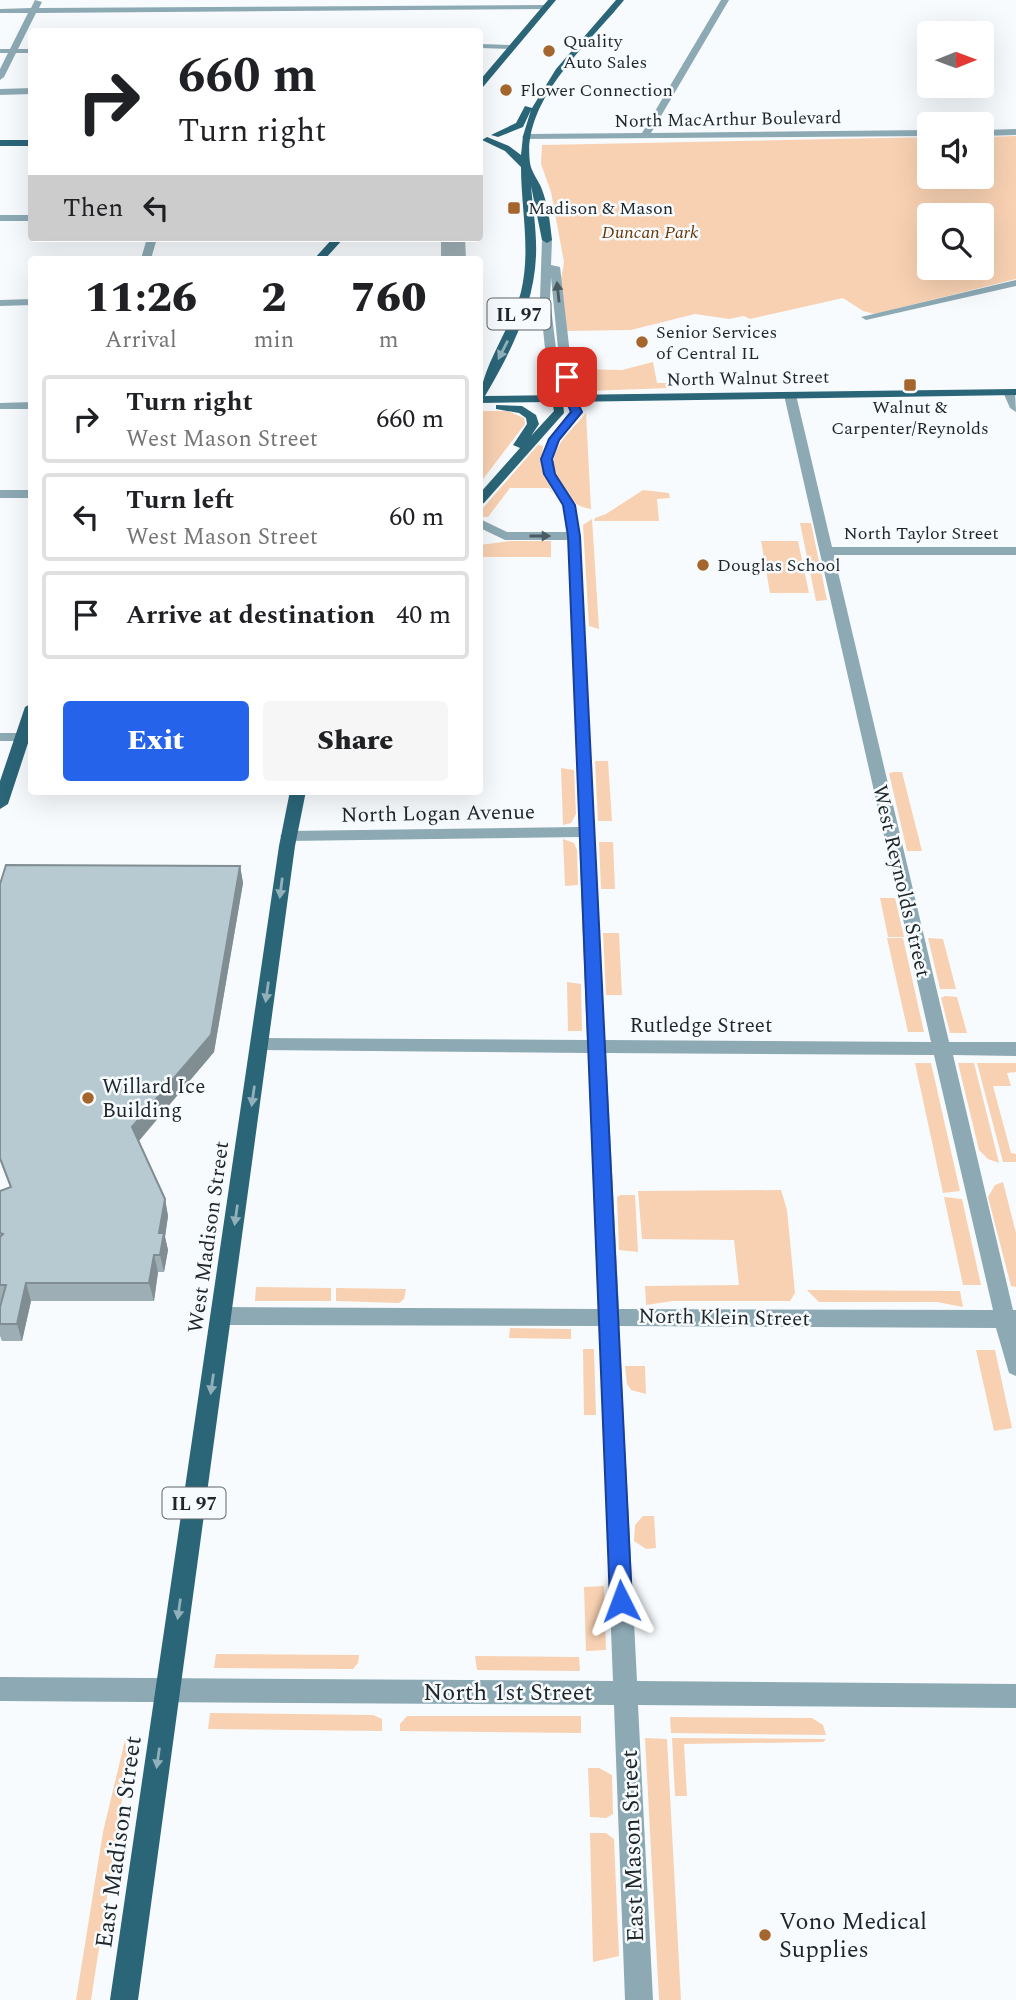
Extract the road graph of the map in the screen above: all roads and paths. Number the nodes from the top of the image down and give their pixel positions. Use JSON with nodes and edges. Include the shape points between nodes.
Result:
{"nodes":[{"id":1,"x":40,"y":0,"type":"edge"},
{"id":2,"x":620,"y":0,"type":"edge"},
{"id":3,"x":725,"y":0,"type":"edge"},
{"id":4,"x":549,"y":3,"type":"edge"},
{"id":5,"x":0,"y":11,"type":"edge"},
{"id":6,"x":34,"y":11,"type":"junction"},
{"id":7,"x":483,"y":46,"type":"edge"},
{"id":8,"x":512,"y":47,"type":"junction"},
{"id":9,"x":0,"y":51,"type":"edge"},
{"id":10,"x":13,"y":51,"type":"junction"},
{"id":11,"x":28,"y":51,"type":"edge"},
{"id":12,"x":0,"y":77,"type":"edge"},
{"id":13,"x":483,"y":81,"type":"edge"},
{"id":14,"x":28,"y":91,"type":"edge"},
{"id":15,"x":0,"y":92,"type":"edge"},
{"id":16,"x":543,"y":96,"type":"junction"},
{"id":17,"x":1016,"y":132,"type":"edge"},
{"id":18,"x":917,"y":133,"type":"edge"},
{"id":19,"x":994,"y":133,"type":"edge"},
{"id":20,"x":485,"y":136,"type":"edge"},
{"id":21,"x":646,"y":136,"type":"junction"},
{"id":22,"x":527,"y":137,"type":"junction"},
{"id":23,"x":0,"y":143,"type":"edge"},
{"id":24,"x":28,"y":143,"type":"edge"},
{"id":25,"x":525,"y":165,"type":"junction"},
{"id":26,"x":0,"y":218,"type":"edge"},
{"id":27,"x":28,"y":218,"type":"edge"},
{"id":28,"x":547,"y":240,"type":"joint"},
{"id":29,"x":335,"y":242,"type":"edge"},
{"id":30,"x":322,"y":256,"type":"edge"},
{"id":31,"x":555,"y":267,"type":"dead end"},
{"id":32,"x":1013,"y":284,"type":"edge"},
{"id":33,"x":1016,"y":298,"type":"edge"},
{"id":34,"x":28,"y":302,"type":"edge"},
{"id":35,"x":0,"y":303,"type":"edge"},
{"id":36,"x":866,"y":317,"type":"dead end"},
{"id":37,"x":483,"y":389,"type":"edge"},
{"id":38,"x":1012,"y":392,"type":"edge"},
{"id":39,"x":483,"y":393,"type":"edge"},
{"id":40,"x":790,"y":396,"type":"junction"},
{"id":41,"x":556,"y":398,"type":"junction"},
{"id":42,"x":570,"y":398,"type":"junction"},
{"id":43,"x":28,"y":405,"type":"edge"},
{"id":44,"x":0,"y":406,"type":"edge"},
{"id":45,"x":483,"y":406,"type":"edge"},
{"id":46,"x":1016,"y":408,"type":"edge"},
{"id":47,"x":501,"y":473,"type":"junction"},
{"id":48,"x":0,"y":494,"type":"edge"},
{"id":49,"x":28,"y":494,"type":"edge"},
{"id":50,"x":483,"y":496,"type":"edge"},
{"id":51,"x":483,"y":525,"type":"edge"},
{"id":52,"x":505,"y":536,"type":"junction"},
{"id":53,"x":574,"y":536,"type":"junction"},
{"id":54,"x":483,"y":540,"type":"edge"},
{"id":55,"x":825,"y":551,"type":"junction"},
{"id":56,"x":1016,"y":551,"type":"edge"},
{"id":57,"x":0,"y":737,"type":"edge"},
{"id":58,"x":26,"y":737,"type":"edge"},
{"id":59,"x":296,"y":799,"type":"edge"},
{"id":60,"x":0,"y":804,"type":"edge"},
{"id":61,"x":588,"y":832,"type":"junction"},
{"id":62,"x":288,"y":836,"type":"junction"},
{"id":63,"x":260,"y":1044,"type":"junction"},
{"id":64,"x":596,"y":1047,"type":"junction"},
{"id":65,"x":941,"y":1048,"type":"junction"},
{"id":66,"x":1016,"y":1049,"type":"edge"},
{"id":67,"x":222,"y":1316,"type":"junction"},
{"id":68,"x":608,"y":1316,"type":"junction"},
{"id":69,"x":1010,"y":1319,"type":"edge"},
{"id":70,"x":1016,"y":1367,"type":"edge"},
{"id":71,"x":0,"y":1689,"type":"edge"},
{"id":72,"x":167,"y":1691,"type":"junction"},
{"id":73,"x":625,"y":1693,"type":"junction"},
{"id":74,"x":1016,"y":1696,"type":"edge"},
{"id":75,"x":124,"y":2000,"type":"edge"},
{"id":76,"x":639,"y":2000,"type":"edge"}],
"edges":[{"from":1,"to":6,"type":"street"},
{"from":2,"to":16,"type":"main road","number":"IL 97"},
{"from":3,"to":21,"type":"street"},
{"from":4,"to":6,"type":"street"},
{"from":4,"to":8,"type":"main road"},
{"from":5,"to":6,"type":"street"},
{"from":6,"to":10,"type":"street"},
{"from":7,"to":8,"type":"street"},
{"from":8,"to":13,"type":"main road"},
{"from":9,"to":10,"type":"street"},
{"from":10,"to":11,"type":"street"},
{"from":10,"to":12,"type":"street"},
{"from":14,"to":15,"type":"street"},
{"from":16,"to":20,"type":"main road","via":[[526,111],[520,125]]},
{"from":16,"to":22,"type":"main road","number":"IL 97"},
{"from":17,"to":19,"type":"street"},
{"from":18,"to":21,"type":"street","name":"North MacArthur Boulevard"},
{"from":20,"to":22,"type":"main road","name":"North MacArthur Boulevard"},
{"from":20,"to":22,"type":"main road","name":"North MacArthur Boulevard"},
{"from":20,"to":25,"type":"main road","via":[[509,149]]},
{"from":21,"to":22,"type":"street","name":"North MacArthur Boulevard"},
{"from":22,"to":25,"type":"main road","number":"IL 97"},
{"from":23,"to":24,"type":"main road"},
{"from":25,"to":28,"type":"main road","via":[[542,202]]},
{"from":25,"to":37,"type":"main road","number":"IL 97","one_way":true,"via":[[531,258],[527,288]]},
{"from":26,"to":27,"type":"street"},
{"from":28,"to":41,"type":"street","via":[[545,299]]},
{"from":29,"to":30,"type":"main road"},
{"from":42,"to":31,"type":"street","one_way":true},
{"from":32,"to":33,"type":"street"},
{"from":32,"to":36,"type":"street"},
{"from":34,"to":35,"type":"street"},
{"from":38,"to":40,"type":"main road","name":"North Walnut Street"},
{"from":38,"to":46,"type":"street"},
{"from":39,"to":41,"type":"main road","name":"North Walnut Street"},
{"from":40,"to":42,"type":"main road","name":"North Walnut Street"},
{"from":40,"to":55,"type":"street","name":"West Reynolds Street"},
{"from":41,"to":42,"type":"main road","name":"North Walnut Street"},
{"from":41,"to":47,"type":"main road","via":[[560,411]]},
{"from":42,"to":53,"type":"street","name":"East Mason Street","via":[[577,412],[554,439],[547,459],[549,474],[565,497]]},
{"from":43,"to":44,"type":"street"},
{"from":45,"to":47,"type":"main road","via":[[517,409],[534,421]]},
{"from":47,"to":50,"type":"main road"},
{"from":48,"to":49,"type":"street"},
{"from":51,"to":52,"type":"street"},
{"from":52,"to":53,"type":"street","one_way":true},
{"from":52,"to":54,"type":"street"},
{"from":53,"to":61,"type":"street","name":"East Mason Street"},
{"from":55,"to":56,"type":"street","name":"North Taylor Street"},
{"from":55,"to":65,"type":"street","name":"West Reynolds Street"},
{"from":57,"to":58,"type":"street"},
{"from":58,"to":60,"type":"main road"},
{"from":59,"to":62,"type":"main road","name":"West Madison Street","number":"IL 97"},
{"from":61,"to":62,"type":"street","name":"North Logan Avenue"},
{"from":61,"to":64,"type":"street","name":"East Mason Street"},
{"from":62,"to":63,"type":"main road","name":"West Madison Street","number":"IL 97","one_way":true},
{"from":63,"to":64,"type":"street","name":"Rutledge Street"},
{"from":63,"to":67,"type":"main road","name":"West Madison Street","number":"IL 97","one_way":true},
{"from":64,"to":65,"type":"street","name":"Rutledge Street"},
{"from":64,"to":68,"type":"street","name":"East Mason Street"},
{"from":65,"to":66,"type":"street","name":"Rutledge Street"},
{"from":65,"to":69,"type":"street","name":"West Reynolds Street"},
{"from":67,"to":68,"type":"street","name":"North Klein Street"},
{"from":67,"to":72,"type":"main road","name":"West Madison Street","number":"IL 97","one_way":true},
{"from":68,"to":69,"type":"street","name":"North Klein Street"},
{"from":68,"to":73,"type":"street","name":"East Mason Street"},
{"from":69,"to":70,"type":"street","name":"West Reynolds Street"},
{"from":71,"to":72,"type":"street","name":"North 1st Street"},
{"from":72,"to":73,"type":"street","name":"North 1st Street"},
{"from":72,"to":75,"type":"main road","name":"East Madison Street","number":"IL 97","one_way":true},
{"from":73,"to":74,"type":"street","name":"North 1st Street"},
{"from":73,"to":76,"type":"street","name":"East Mason Street"}]}
